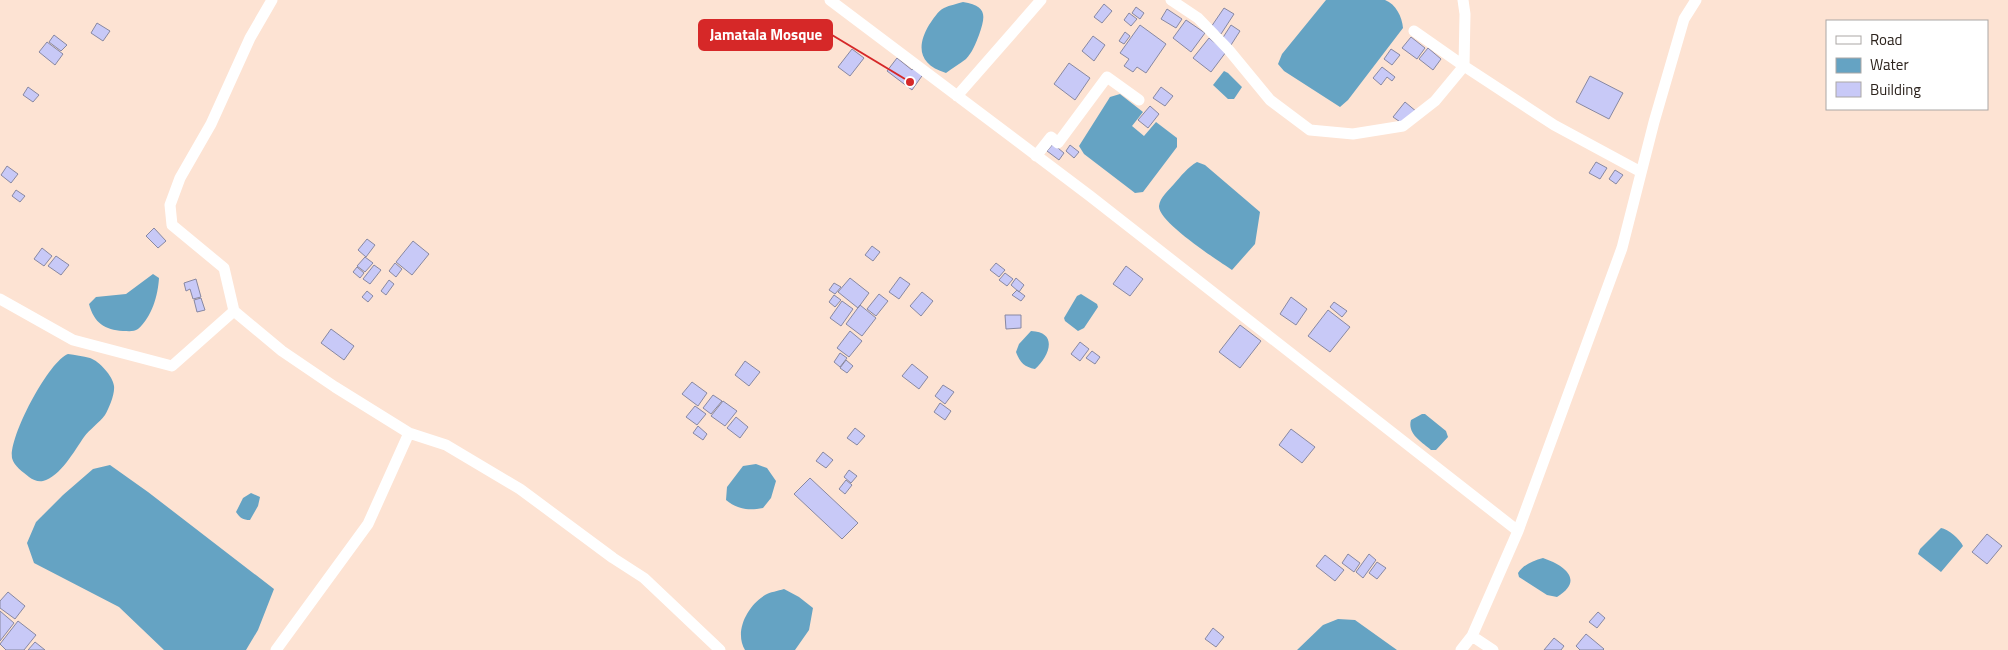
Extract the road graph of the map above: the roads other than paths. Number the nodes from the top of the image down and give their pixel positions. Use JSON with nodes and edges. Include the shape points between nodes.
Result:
{"nodes":[{"id":1,"x":272,"y":0,"type":"edge"},
{"id":2,"x":830,"y":0,"type":"edge"},
{"id":3,"x":1041,"y":0,"type":"edge"},
{"id":4,"x":1171,"y":0,"type":"edge"},
{"id":5,"x":1463,"y":0,"type":"edge"},
{"id":6,"x":1696,"y":0,"type":"edge"},
{"id":7,"x":1414,"y":31,"type":"dead end"},
{"id":8,"x":1464,"y":66,"type":"junction"},
{"id":9,"x":957,"y":96,"type":"junction"},
{"id":10,"x":1140,"y":100,"type":"dead end"},
{"id":11,"x":1036,"y":156,"type":"junction"},
{"id":12,"x":1641,"y":172,"type":"junction"},
{"id":13,"x":0,"y":299,"type":"edge"},
{"id":14,"x":234,"y":311,"type":"junction"},
{"id":15,"x":409,"y":432,"type":"junction"},
{"id":16,"x":1518,"y":531,"type":"junction"},
{"id":17,"x":1472,"y":636,"type":"junction"},
{"id":18,"x":276,"y":650,"type":"edge"},
{"id":19,"x":720,"y":650,"type":"edge"},
{"id":20,"x":1461,"y":650,"type":"edge"},
{"id":21,"x":1493,"y":650,"type":"edge"}],
"edges":[{"from":1,"to":14,"type":"street","via":[[250,38],[211,124],[180,178],[170,205],[172,225],[224,268]]},
{"from":2,"to":9,"type":"street"},
{"from":3,"to":9,"type":"street"},
{"from":4,"to":8,"type":"street","via":[[1198,18],[1270,100],[1310,130],[1353,134],[1403,126],[1435,101]]},
{"from":5,"to":8,"type":"street"},
{"from":6,"to":12,"type":"street","via":[[1684,19]]},
{"from":7,"to":8,"type":"street"},
{"from":8,"to":12,"type":"street","via":[[1554,125]]},
{"from":9,"to":11,"type":"street"},
{"from":10,"to":11,"type":"street","via":[[1107,77],[1058,143],[1051,137]]},
{"from":11,"to":16,"type":"street"},
{"from":12,"to":16,"type":"street","via":[[1622,248]]},
{"from":13,"to":14,"type":"street","via":[[73,340],[172,366]]},
{"from":14,"to":15,"type":"street","via":[[290,356]]},
{"from":15,"to":18,"type":"street","via":[[368,524]]},
{"from":15,"to":19,"type":"street","via":[[446,445],[520,489],[644,578]]},
{"from":16,"to":17,"type":"street"},
{"from":17,"to":20,"type":"street"},
{"from":17,"to":21,"type":"street"}]}
